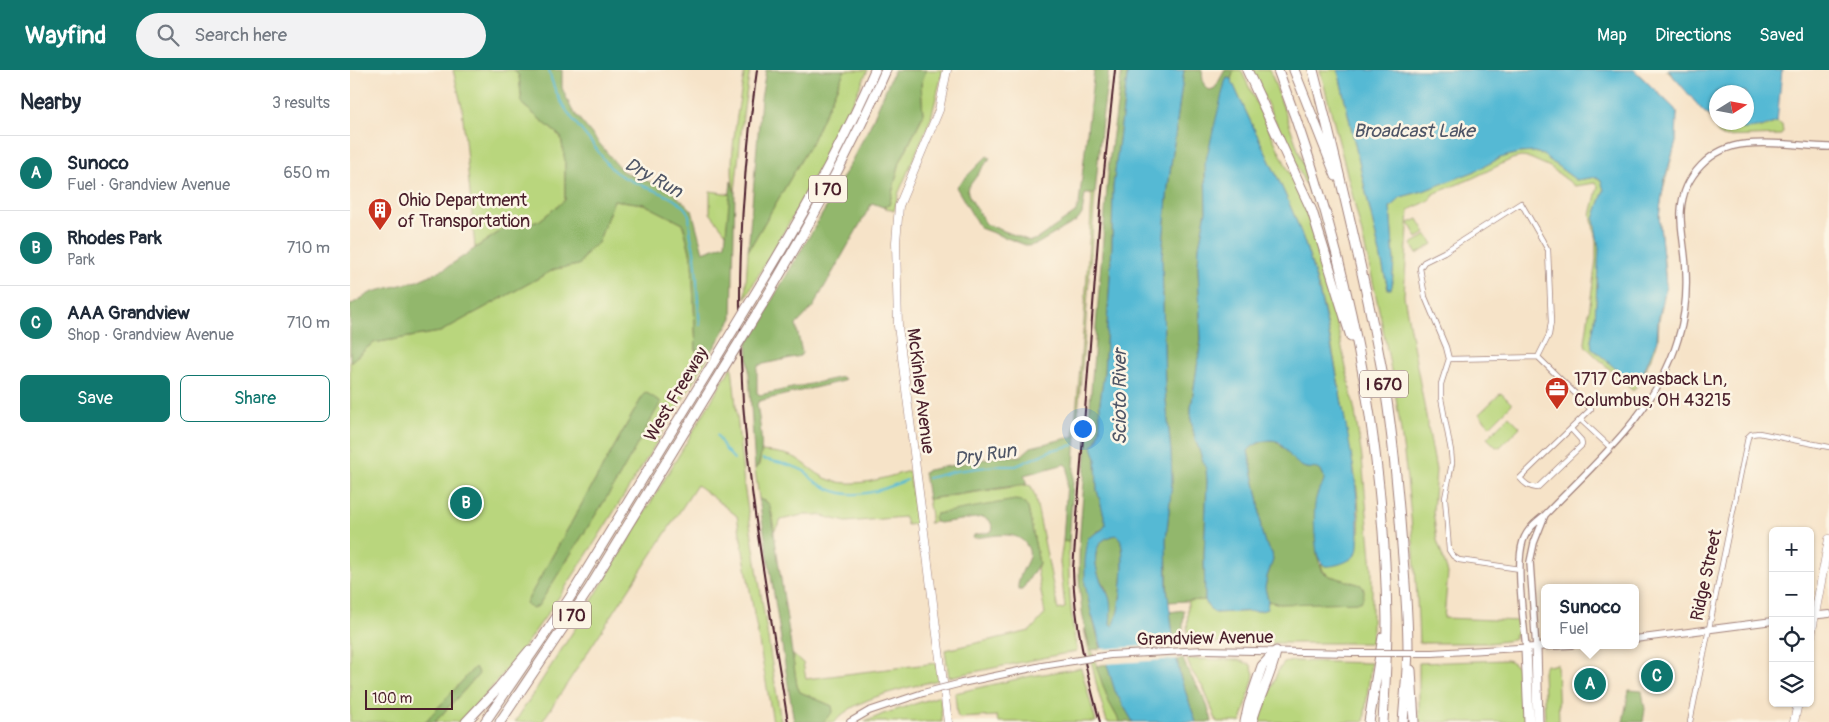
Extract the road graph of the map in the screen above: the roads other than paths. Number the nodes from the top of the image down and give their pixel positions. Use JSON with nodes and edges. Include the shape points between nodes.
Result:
{"nodes":[{"id":1,"x":875,"y":70,"type":"edge"},
{"id":2,"x":886,"y":70,"type":"edge"},
{"id":3,"x":947,"y":70,"type":"edge"},
{"id":4,"x":1247,"y":70,"type":"edge"},
{"id":5,"x":1278,"y":70,"type":"edge"},
{"id":6,"x":1294,"y":70,"type":"edge"},
{"id":7,"x":1313,"y":70,"type":"edge"},
{"id":8,"x":1829,"y":147,"type":"edge"},
{"id":9,"x":1346,"y":202,"type":"junction"},
{"id":10,"x":1538,"y":357,"type":"junction"},
{"id":11,"x":1449,"y":359,"type":"junction"},
{"id":12,"x":1366,"y":387,"type":"junction"},
{"id":13,"x":1581,"y":420,"type":"junction"},
{"id":14,"x":1571,"y":429,"type":"junction"},
{"id":15,"x":1610,"y":447,"type":"junction"},
{"id":16,"x":1829,"y":447,"type":"edge"},
{"id":17,"x":1545,"y":515,"type":"junction"},
{"id":18,"x":1829,"y":539,"type":"edge"},
{"id":19,"x":1520,"y":569,"type":"junction"},
{"id":20,"x":1814,"y":611,"type":"edge"},
{"id":21,"x":1829,"y":614,"type":"edge"},
{"id":22,"x":1814,"y":616,"type":"edge"},
{"id":23,"x":1387,"y":620,"type":"junction"},
{"id":24,"x":1769,"y":621,"type":"edge"},
{"id":25,"x":1708,"y":629,"type":"junction"},
{"id":26,"x":544,"y":637,"type":"junction"},
{"id":27,"x":1639,"y":638,"type":"edge"},
{"id":28,"x":1536,"y":648,"type":"junction"},
{"id":29,"x":1541,"y":648,"type":"edge"},
{"id":30,"x":1408,"y":649,"type":"junction"},
{"id":31,"x":1526,"y":649,"type":"junction"},
{"id":32,"x":1276,"y":651,"type":"junction"},
{"id":33,"x":538,"y":666,"type":"junction"},
{"id":34,"x":1797,"y":707,"type":"edge"},
{"id":35,"x":948,"y":721,"type":"edge"},
{"id":36,"x":466,"y":722,"type":"edge"},
{"id":37,"x":485,"y":722,"type":"edge"},
{"id":38,"x":500,"y":722,"type":"edge"},
{"id":39,"x":506,"y":722,"type":"edge"},
{"id":40,"x":850,"y":722,"type":"edge"},
{"id":41,"x":1245,"y":722,"type":"edge"},
{"id":42,"x":1252,"y":722,"type":"edge"},
{"id":43,"x":1369,"y":722,"type":"edge"},
{"id":44,"x":1384,"y":722,"type":"edge"},
{"id":45,"x":1403,"y":722,"type":"edge"},
{"id":46,"x":1414,"y":722,"type":"edge"},
{"id":47,"x":1529,"y":722,"type":"edge"},
{"id":48,"x":1538,"y":722,"type":"edge"},
{"id":49,"x":1690,"y":722,"type":"edge"},
{"id":50,"x":1794,"y":722,"type":"edge"}],
"edges":[{"from":1,"to":26,"type":"highway","name":"West Freeway","number":"I 70","bridge":true,"via":[[800,220]]},
{"from":2,"to":33,"type":"highway","name":"West Freeway","number":"I 70","bridge":true,"via":[[818,209],[762,305],[589,589]]},
{"from":3,"to":35,"type":"main road","name":"McKinley Avenue","via":[[937,115],[899,206],[896,242],[898,326]]},
{"from":4,"to":12,"type":"highway","via":[[1312,212]]},
{"from":5,"to":12,"type":"highway","number":"I 670","via":[[1330,224],[1348,293]]},
{"from":6,"to":9,"type":"highway","number":"I 670"},
{"from":7,"to":9,"type":"highway"},
{"from":8,"to":15,"type":"street","via":[[1732,146],[1716,153],[1691,178],[1681,211],[1686,285],[1684,318],[1678,340],[1655,393]]},
{"from":9,"to":30,"type":"highway","number":"I 670","via":[[1383,377],[1391,432]]},
{"from":10,"to":11,"type":"street"},
{"from":10,"to":11,"type":"street","via":[[1549,335],[1551,322],[1548,250],[1521,203],[1421,265],[1426,297]]},
{"from":10,"to":13,"type":"street","via":[[1591,409]]},
{"from":11,"to":19,"type":"street","via":[[1441,391],[1452,451],[1445,498],[1449,550],[1459,560]]},
{"from":12,"to":23,"type":"highway","number":"I 670","via":[[1378,477]]},
{"from":13,"to":14,"type":"street"},
{"from":13,"to":15,"type":"street"},
{"from":14,"to":14,"type":"street","via":[[1520,478],[1524,483],[1537,488],[1582,445]]},
{"from":15,"to":17,"type":"street"},
{"from":16,"to":25,"type":"street","name":"Ridge Street","via":[[1750,434]]},
{"from":17,"to":19,"type":"street","via":[[1531,526],[1523,541]]},
{"from":17,"to":28,"type":"street","via":[[1530,562]]},
{"from":18,"to":20,"type":"main road"},
{"from":19,"to":31,"type":"street"},
{"from":21,"to":22,"type":"main road"},
{"from":23,"to":43,"type":"highway"},
{"from":23,"to":44,"type":"highway","number":"I 670"},
{"from":24,"to":25,"type":"main road"},
{"from":25,"to":27,"type":"main road"},
{"from":25,"to":49,"type":"street","name":"Ridge Street"},
{"from":26,"to":36,"type":"highway"},
{"from":26,"to":37,"type":"highway","name":"West Freeway","number":"I 70"},
{"from":28,"to":29,"type":"main road","name":"Grandview Avenue"},
{"from":28,"to":31,"type":"main road","name":"Grandview Avenue"},
{"from":28,"to":48,"type":"highway"},
{"from":30,"to":45,"type":"highway","number":"I 670"},
{"from":30,"to":46,"type":"highway"},
{"from":31,"to":32,"type":"main road","name":"Grandview Avenue","bridge":true,"via":[[1432,653]]},
{"from":31,"to":47,"type":"highway"},
{"from":32,"to":40,"type":"main road","name":"Grandview Avenue","bridge":true,"via":[[1204,650],[1110,655],[1042,666],[923,693],[869,710]]},
{"from":32,"to":41,"type":"highway","via":[[1262,666]]},
{"from":32,"to":42,"type":"highway","via":[[1273,669]]},
{"from":33,"to":38,"type":"highway","name":"West Freeway","number":"I 70"},
{"from":33,"to":39,"type":"highway"},
{"from":34,"to":50,"type":"main road"}]}
